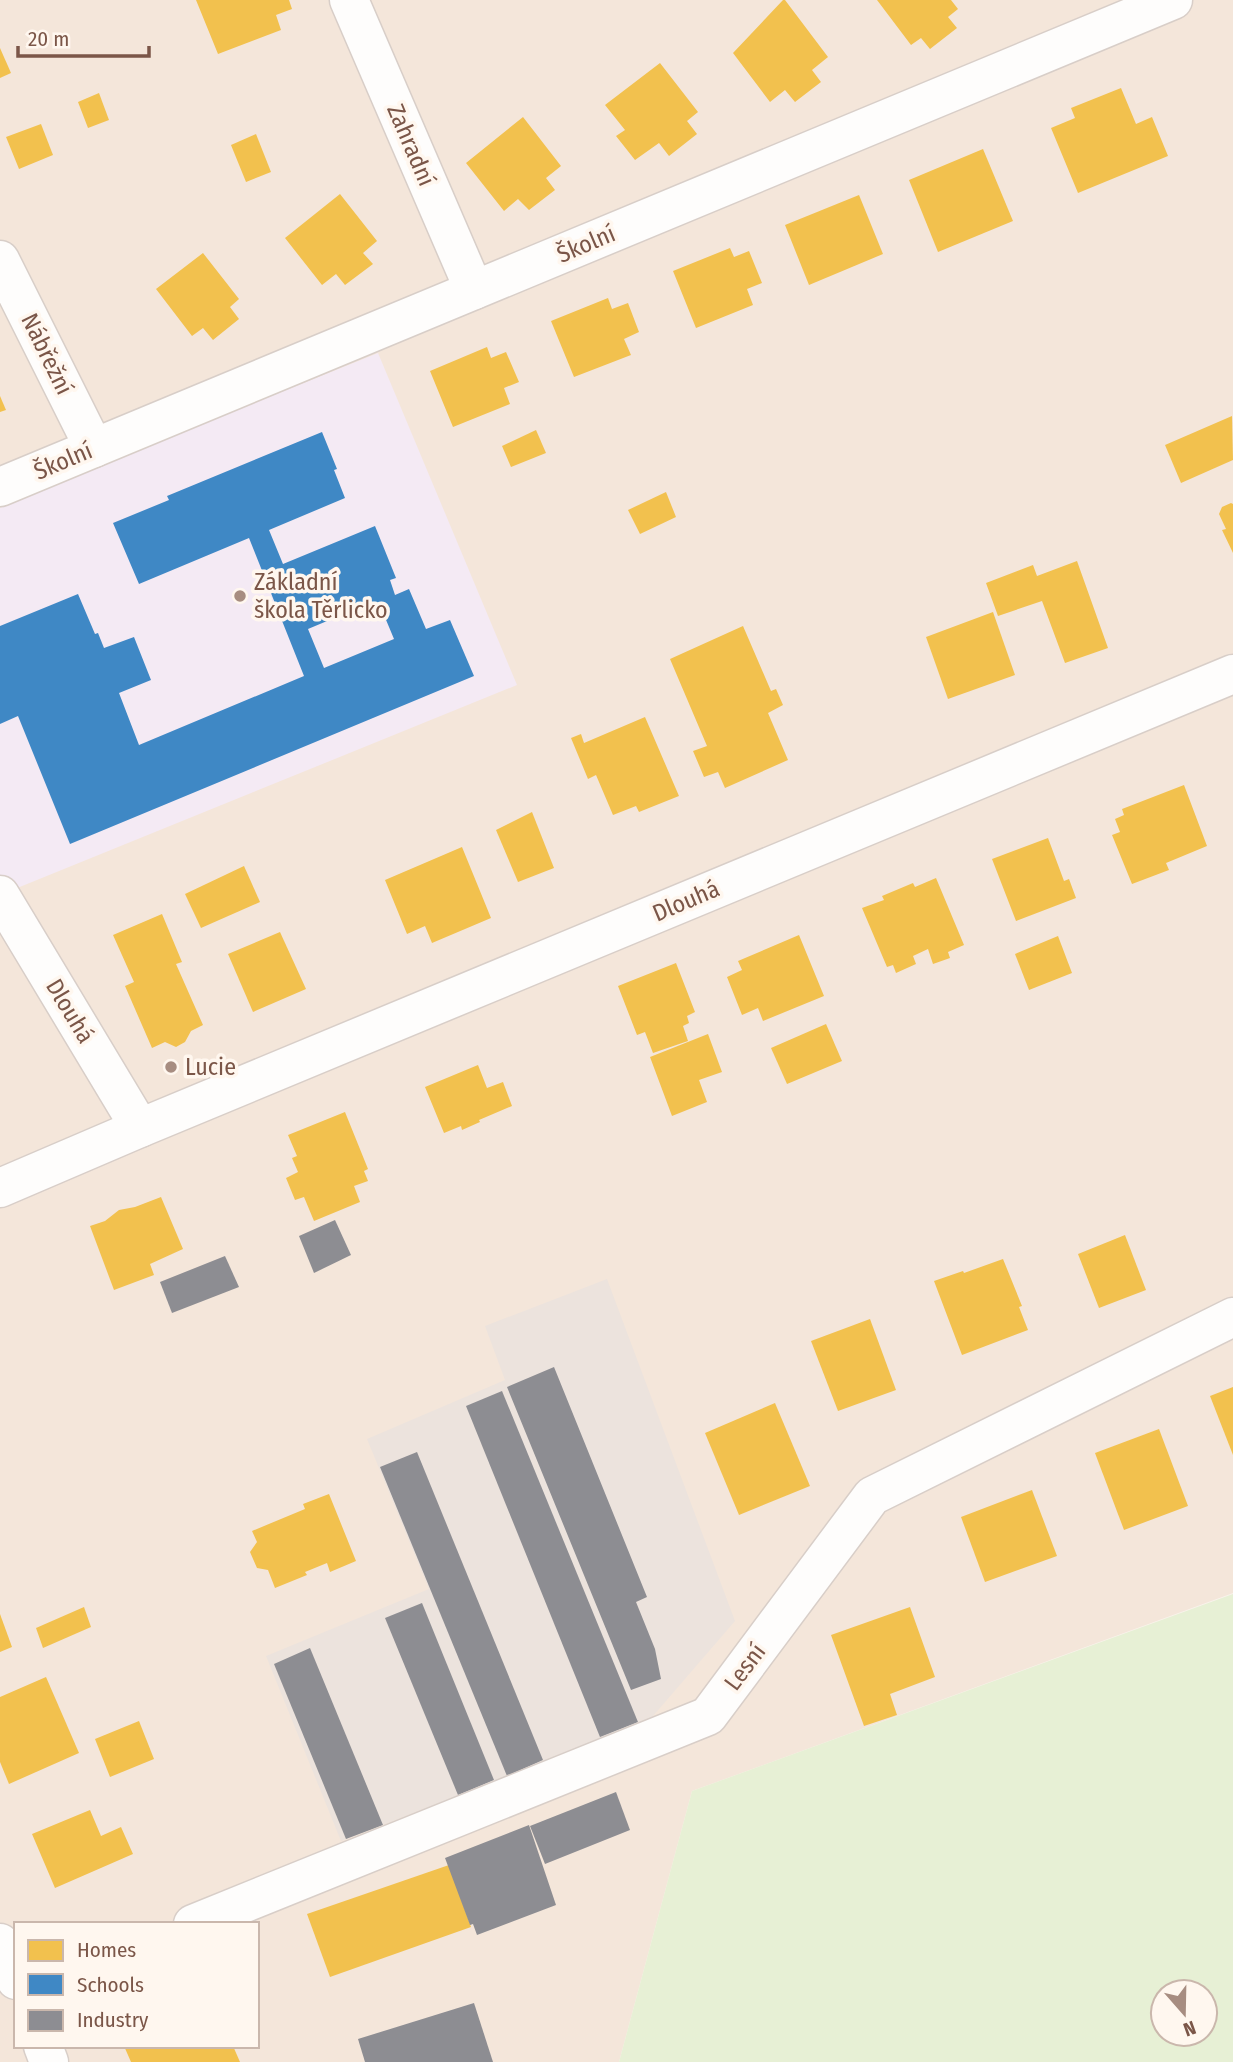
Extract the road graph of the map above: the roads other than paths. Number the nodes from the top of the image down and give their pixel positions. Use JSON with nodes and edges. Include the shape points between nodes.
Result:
{"nodes":[{"id":1,"x":349,"y":0,"type":"edge"},
{"id":2,"x":1173,"y":0,"type":"edge"},
{"id":3,"x":0,"y":260,"type":"edge"},
{"id":4,"x":474,"y":290,"type":"junction"},
{"id":5,"x":94,"y":448,"type":"junction"},
{"id":6,"x":0,"y":487,"type":"edge"},
{"id":7,"x":1233,"y":674,"type":"edge"},
{"id":8,"x":0,"y":895,"type":"edge"},
{"id":9,"x":140,"y":1128,"type":"junction"},
{"id":10,"x":0,"y":1188,"type":"edge"},
{"id":11,"x":1233,"y":1317,"type":"edge"},
{"id":12,"x":198,"y":1922,"type":"edge"},
{"id":13,"x":0,"y":1943,"type":"edge"},
{"id":14,"x":14,"y":1975,"type":"edge"}],
"edges":[{"from":1,"to":4,"type":"street","name":"Zahradní"},
{"from":2,"to":4,"type":"street","name":"Školní"},
{"from":3,"to":5,"type":"street","name":"Nábřežní"},
{"from":4,"to":5,"type":"street","name":"Školní"},
{"from":5,"to":6,"type":"street","name":"Školní"},
{"from":7,"to":9,"type":"street","name":"Dlouhá"},
{"from":8,"to":9,"type":"street","name":"Dlouhá"},
{"from":9,"to":10,"type":"street","name":"Dlouhá"},
{"from":11,"to":12,"type":"street","name":"Lesní","via":[[872,1496],[708,1716]]},
{"from":13,"to":14,"type":"street"}]}
